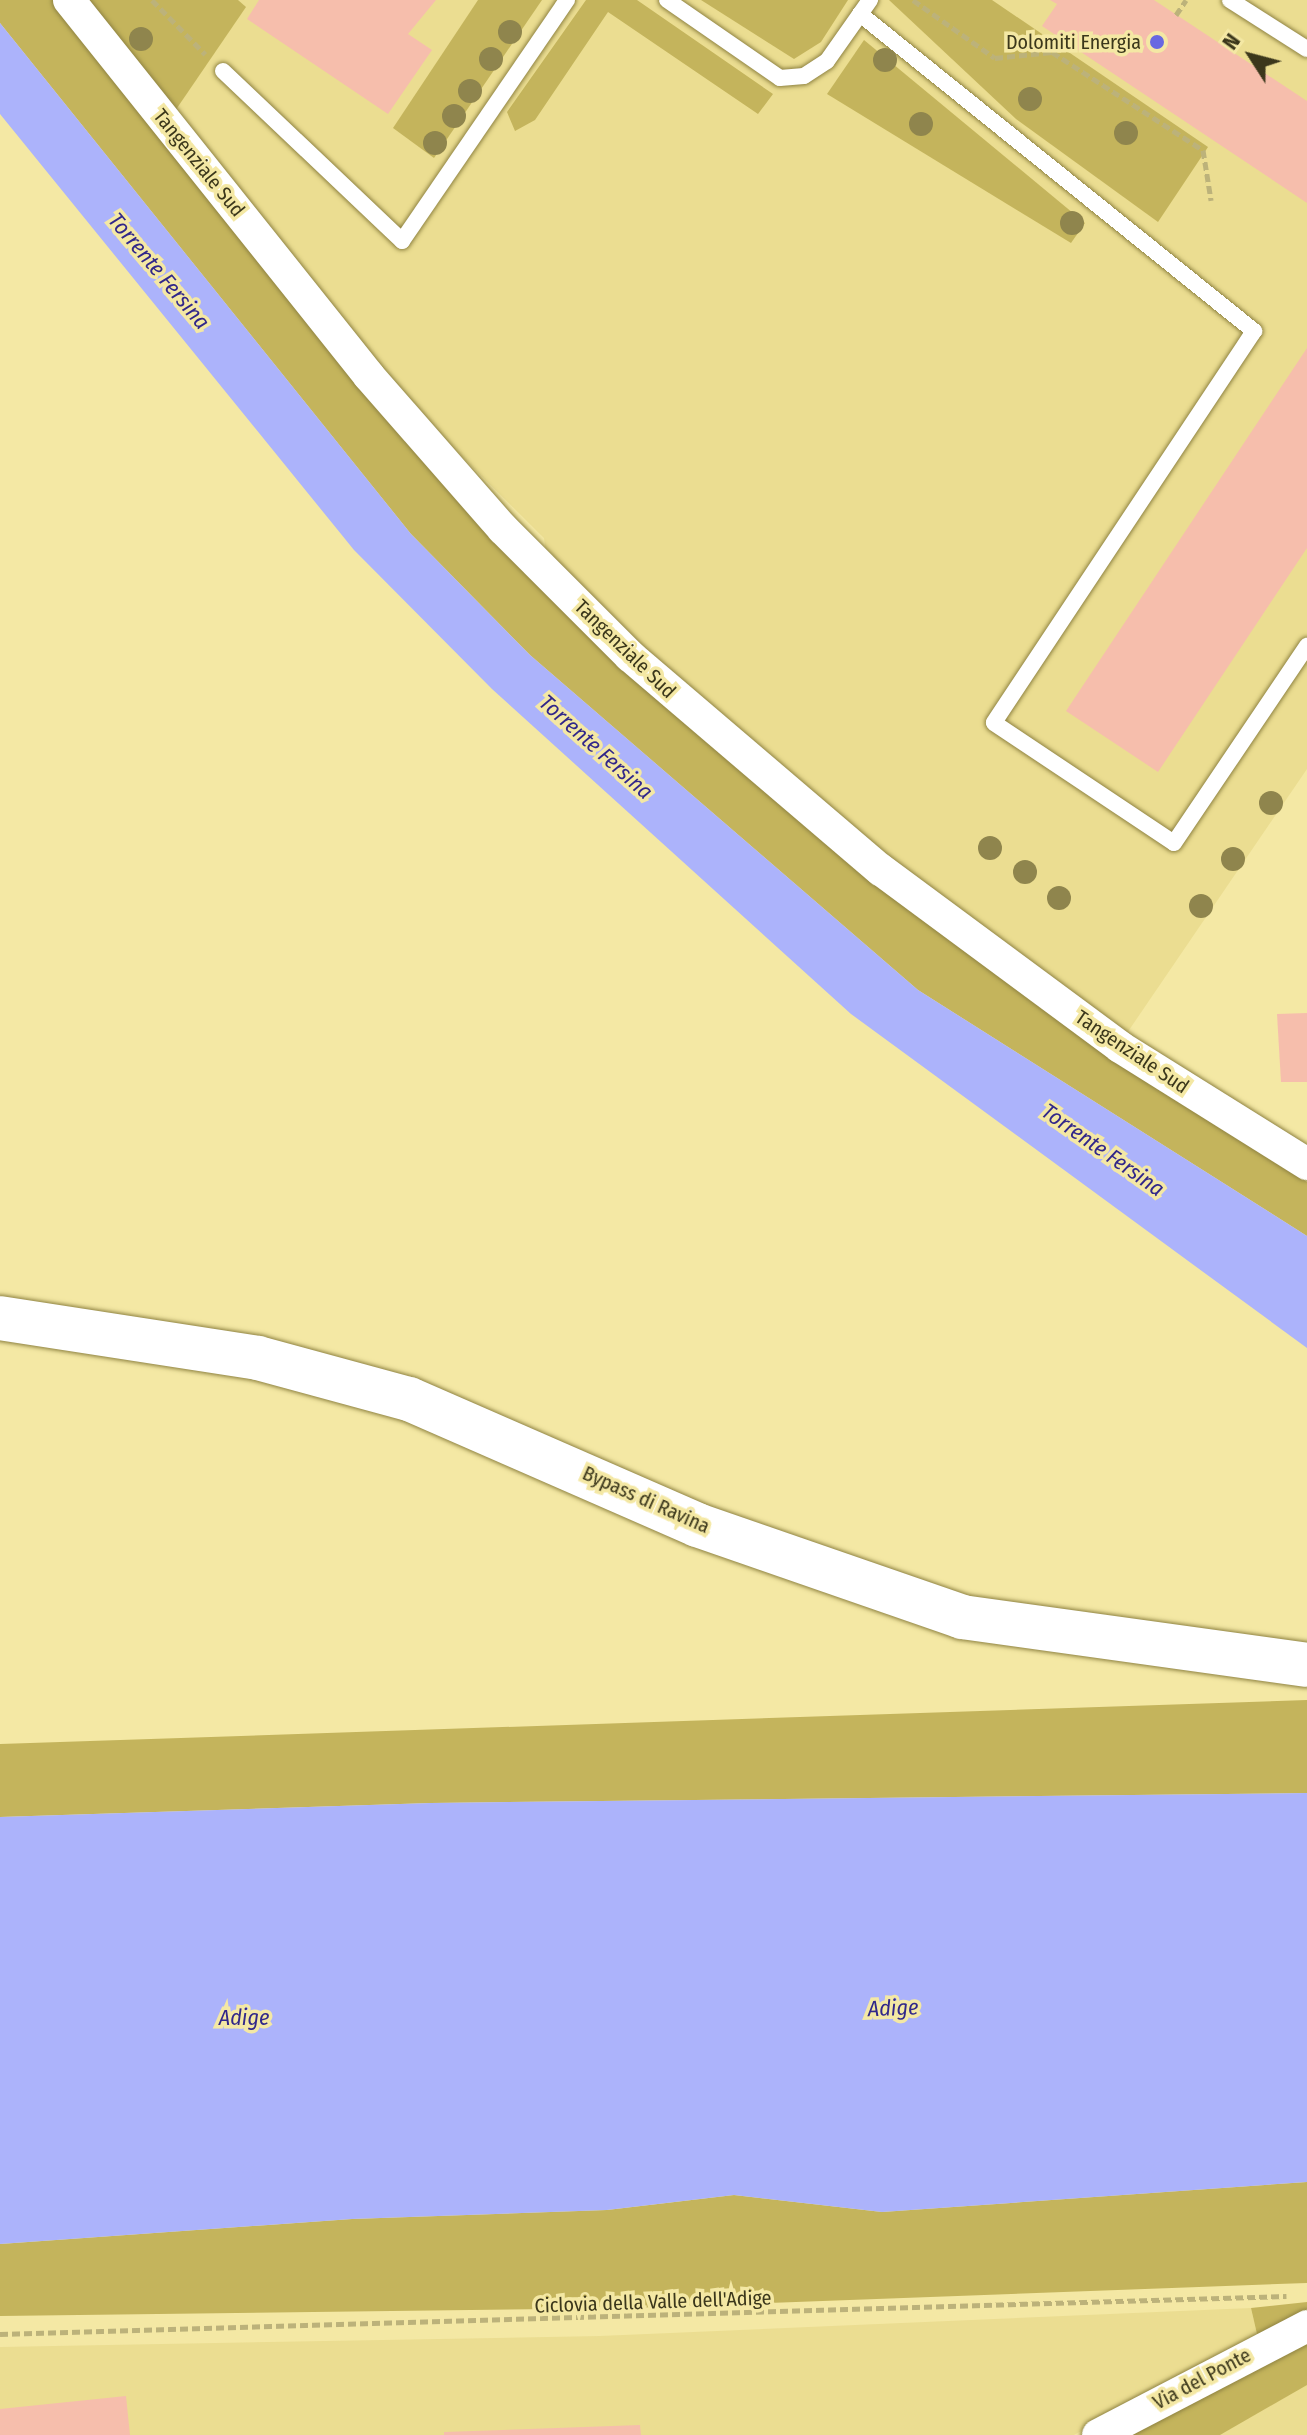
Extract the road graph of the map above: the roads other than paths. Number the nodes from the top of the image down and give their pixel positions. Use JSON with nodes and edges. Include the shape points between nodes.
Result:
{"nodes":[{"id":1,"x":69,"y":0,"type":"edge"},
{"id":2,"x":567,"y":0,"type":"edge"},
{"id":3,"x":667,"y":0,"type":"edge"},
{"id":4,"x":1230,"y":0,"type":"edge"},
{"id":5,"x":865,"y":7,"type":"edge"},
{"id":6,"x":1307,"y":49,"type":"edge"},
{"id":7,"x":223,"y":71,"type":"road end"},
{"id":8,"x":1307,"y":646,"type":"edge"},
{"id":9,"x":1307,"y":1164,"type":"edge"},
{"id":10,"x":0,"y":1293,"type":"edge"},
{"id":11,"x":0,"y":1318,"type":"edge"},
{"id":12,"x":1300,"y":1650,"type":"edge"},
{"id":13,"x":1307,"y":2326,"type":"edge"},
{"id":14,"x":1098,"y":2435,"type":"edge"}],
"edges":[{"from":1,"to":9,"type":"street","name":"Tangenziale Sud","via":[[369,376],[503,529],[630,656],[881,870],[1120,1047]]},
{"from":2,"to":7,"type":"lane","via":[[402,241]]},
{"from":3,"to":5,"type":"lane","via":[[780,78],[804,76],[827,61]]},
{"from":4,"to":6,"type":"lane"},
{"from":5,"to":8,"type":"lane","via":[[1254,331],[994,723],[1174,843]]},
{"from":10,"to":12,"type":"highway","name":"Bypass di Ravina","via":[[279,1339],[438,1385],[704,1501],[971,1587]]},
{"from":11,"to":12,"type":"highway","name":"Bypass di Ravina","via":[[213,1349],[409,1399],[697,1525],[962,1617]]},
{"from":13,"to":14,"type":"street","name":"Via del Ponte"}]}
